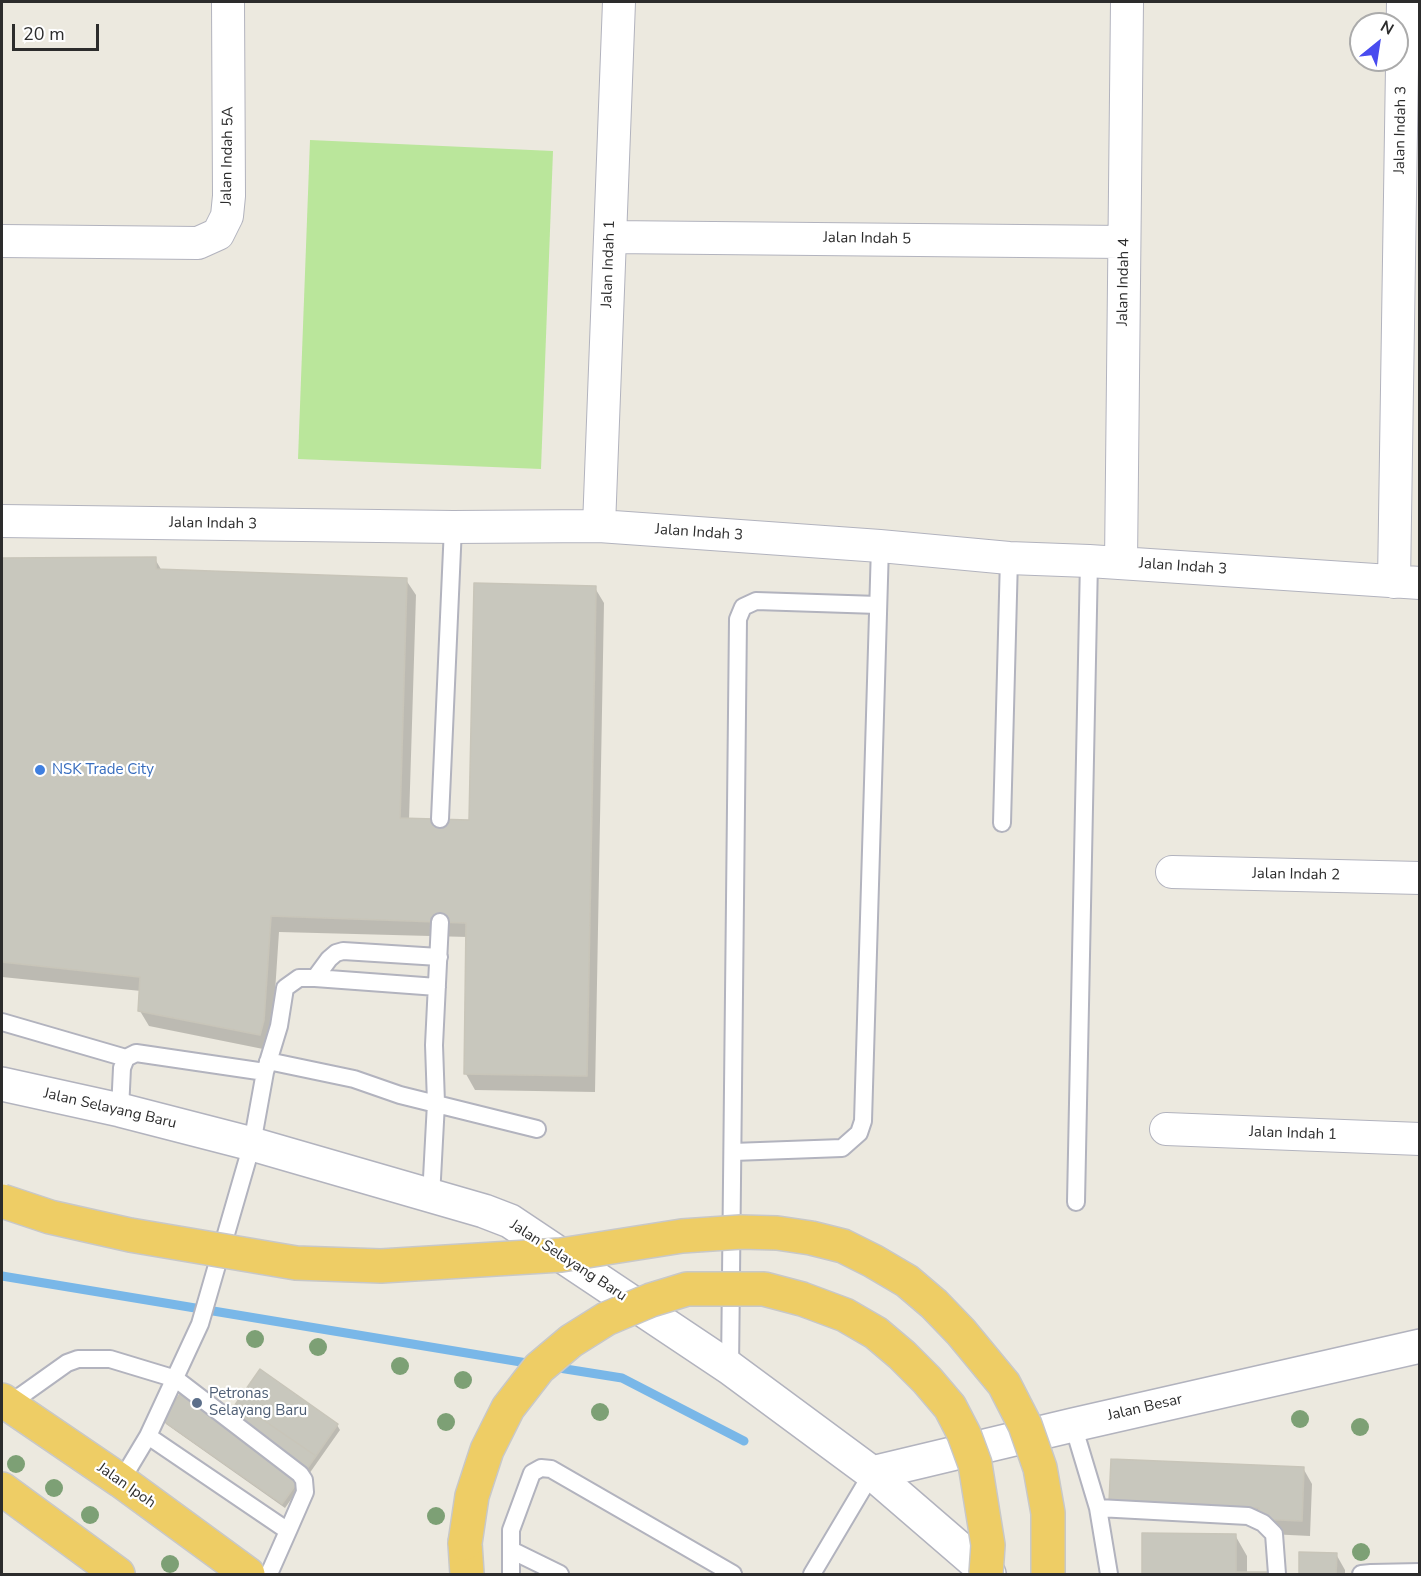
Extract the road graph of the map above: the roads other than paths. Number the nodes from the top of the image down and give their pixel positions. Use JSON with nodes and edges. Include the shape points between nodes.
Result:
{"nodes":[{"id":1,"x":228,"y":2,"type":"edge"},
{"id":2,"x":619,"y":2,"type":"edge"},
{"id":3,"x":1127,"y":2,"type":"edge"},
{"id":4,"x":1403,"y":2,"type":"edge"},
{"id":5,"x":610,"y":237,"type":"junction"},
{"id":6,"x":2,"y":241,"type":"edge"},
{"id":7,"x":1124,"y":242,"type":"junction"},
{"id":8,"x":2,"y":521,"type":"edge"},
{"id":9,"x":599,"y":526,"type":"junction"},
{"id":10,"x":453,"y":527,"type":"junction"},
{"id":11,"x":880,"y":546,"type":"junction"},
{"id":12,"x":1009,"y":558,"type":"junction"},
{"id":13,"x":1089,"y":561,"type":"junction"},
{"id":14,"x":1121,"y":563,"type":"junction"},
{"id":15,"x":1407,"y":583,"type":"edge"},
{"id":16,"x":878,"y":606,"type":"junction"},
{"id":17,"x":440,"y":819,"type":"dead end"},
{"id":18,"x":1002,"y":823,"type":"dead end"},
{"id":19,"x":1172,"y":872,"type":"dead end"},
{"id":20,"x":1419,"y":878,"type":"edge"},
{"id":21,"x":440,"y":922,"type":"dead end"},
{"id":22,"x":439,"y":957,"type":"junction"},
{"id":23,"x":315,"y":978,"type":"junction"},
{"id":24,"x":437,"y":987,"type":"junction"},
{"id":25,"x":2,"y":1022,"type":"edge"},
{"id":26,"x":126,"y":1058,"type":"junction"},
{"id":27,"x":266,"y":1066,"type":"junction"},
{"id":28,"x":2,"y":1084,"type":"edge"},
{"id":29,"x":436,"y":1103,"type":"junction"},
{"id":30,"x":120,"y":1110,"type":"junction"},
{"id":31,"x":537,"y":1129,"type":"dead end"},
{"id":32,"x":1166,"y":1129,"type":"dead end"},
{"id":33,"x":1419,"y":1139,"type":"edge"},
{"id":34,"x":252,"y":1144,"type":"junction"},
{"id":35,"x":732,"y":1152,"type":"junction"},
{"id":36,"x":431,"y":1197,"type":"junction"},
{"id":37,"x":2,"y":1201,"type":"edge"},
{"id":38,"x":1076,"y":1202,"type":"dead end"},
{"id":39,"x":1419,"y":1346,"type":"edge"},
{"id":40,"x":730,"y":1368,"type":"junction"},
{"id":41,"x":176,"y":1379,"type":"junction"},
{"id":42,"x":4,"y":1402,"type":"edge"},
{"id":43,"x":1072,"y":1425,"type":"junction"},
{"id":44,"x":148,"y":1436,"type":"junction"},
{"id":45,"x":872,"y":1473,"type":"junction"},
{"id":46,"x":121,"y":1481,"type":"junction"},
{"id":47,"x":13,"y":1498,"type":"edge"},
{"id":48,"x":1098,"y":1508,"type":"junction"},
{"id":49,"x":288,"y":1531,"type":"junction"},
{"id":50,"x":511,"y":1550,"type":"junction"},
{"id":51,"x":466,"y":1559,"type":"edge"},
{"id":52,"x":1419,"y":1572,"type":"edge"},
{"id":53,"x":94,"y":1575,"type":"edge"},
{"id":54,"x":118,"y":1575,"type":"edge"},
{"id":55,"x":248,"y":1575,"type":"edge"},
{"id":56,"x":269,"y":1575,"type":"edge"},
{"id":57,"x":511,"y":1575,"type":"edge"},
{"id":58,"x":560,"y":1575,"type":"edge"},
{"id":59,"x":733,"y":1575,"type":"edge"},
{"id":60,"x":812,"y":1575,"type":"edge"},
{"id":61,"x":988,"y":1575,"type":"edge"},
{"id":62,"x":1048,"y":1575,"type":"edge"},
{"id":63,"x":1109,"y":1575,"type":"edge"},
{"id":64,"x":1277,"y":1575,"type":"edge"},
{"id":65,"x":1361,"y":1575,"type":"edge"}],
"edges":[{"from":1,"to":6,"type":"street","name":"Jalan Indah 5A","via":[[229,196],[218,234],[198,243]]},
{"from":2,"to":5,"type":"street","name":"Jalan Indah 1"},
{"from":3,"to":7,"type":"street","name":"Jalan Indah 4"},
{"from":4,"to":15,"type":"street","name":"Jalan Indah 3"},
{"from":5,"to":7,"type":"street","name":"Jalan Indah 5"},
{"from":5,"to":9,"type":"street","name":"Jalan Indah 1"},
{"from":7,"to":14,"type":"street","name":"Jalan Indah 4"},
{"from":8,"to":10,"type":"street","name":"Jalan Indah 3"},
{"from":9,"to":10,"type":"street","name":"Jalan Indah 3"},
{"from":9,"to":11,"type":"street","name":"Jalan Indah 3"},
{"from":10,"to":17,"type":"lane"},
{"from":11,"to":12,"type":"street","name":"Jalan Indah 3"},
{"from":11,"to":16,"type":"lane"},
{"from":12,"to":13,"type":"street","name":"Jalan Indah 3"},
{"from":12,"to":18,"type":"lane"},
{"from":13,"to":14,"type":"street","name":"Jalan Indah 3"},
{"from":13,"to":38,"type":"lane"},
{"from":14,"to":15,"type":"street","name":"Jalan Indah 3"},
{"from":16,"to":35,"type":"lane","via":[[863,1121],[859,1133],[842,1148]]},
{"from":16,"to":35,"type":"lane","via":[[756,601],[743,607],[738,619]]},
{"from":19,"to":20,"type":"street","name":"Jalan Indah 2"},
{"from":21,"to":22,"type":"lane"},
{"from":22,"to":23,"type":"lane","via":[[343,951],[329,959]]},
{"from":22,"to":24,"type":"lane"},
{"from":23,"to":24,"type":"lane"},
{"from":23,"to":27,"type":"lane","via":[[299,978],[285,988],[279,1026]]},
{"from":24,"to":29,"type":"lane"},
{"from":25,"to":26,"type":"lane"},
{"from":26,"to":27,"type":"lane","via":[[136,1053]]},
{"from":26,"to":30,"type":"lane"},
{"from":27,"to":29,"type":"lane","via":[[354,1079]]},
{"from":27,"to":34,"type":"lane"},
{"from":28,"to":30,"type":"street","name":"Jalan Selayang Baru"},
{"from":29,"to":31,"type":"lane"},
{"from":29,"to":36,"type":"lane"},
{"from":30,"to":34,"type":"street","name":"Jalan Selayang Baru"},
{"from":32,"to":33,"type":"street","name":"Jalan Indah 1"},
{"from":34,"to":36,"type":"street","name":"Jalan Selayang Baru"},
{"from":34,"to":41,"type":"lane","via":[[200,1324]]},
{"from":35,"to":40,"type":"lane"},
{"from":36,"to":40,"type":"street","name":"Jalan Selayang Baru","via":[[510,1221]]},
{"from":37,"to":62,"type":"highway","bridge":true,"via":[[50,1217],[130,1234],[307,1263],[381,1266],[561,1255],[682,1236],[741,1232],[777,1233],[843,1246],[907,1281],[934,1304],[1004,1384],[1025,1425],[1040,1468],[1048,1513]]},
{"from":39,"to":43,"type":"street","name":"Jalan Besar"},
{"from":40,"to":45,"type":"street","name":"Jalan Selayang Baru"},
{"from":41,"to":42,"type":"lane","via":[[110,1359],[78,1359]]},
{"from":41,"to":44,"type":"lane"},
{"from":41,"to":49,"type":"lane","via":[[300,1474],[305,1492]]},
{"from":42,"to":46,"type":"highway","name":"Jalan Ipoh"},
{"from":43,"to":45,"type":"street","name":"Jalan Besar"},
{"from":43,"to":48,"type":"lane"},
{"from":44,"to":46,"type":"lane"},
{"from":44,"to":49,"type":"lane"},
{"from":45,"to":60,"type":"lane"},
{"from":45,"to":61,"type":"street","name":"Jalan Selayang Baru"},
{"from":46,"to":55,"type":"highway","name":"Jalan Ipoh"},
{"from":47,"to":53,"type":"highway"},
{"from":47,"to":54,"type":"highway"},
{"from":48,"to":63,"type":"lane"},
{"from":48,"to":64,"type":"lane","via":[[1248,1516],[1274,1534]]},
{"from":49,"to":56,"type":"lane"},
{"from":50,"to":57,"type":"lane"},
{"from":50,"to":58,"type":"lane"},
{"from":50,"to":59,"type":"lane","via":[[511,1530],[532,1473],[541,1468],[551,1469]]},
{"from":51,"to":61,"type":"highway","bridge":true,"via":[[472,1496],[487,1450],[508,1408],[539,1368],[606,1319],[651,1300],[687,1289],[764,1289],[845,1316],[876,1334],[910,1363],[950,1407],[975,1464],[988,1545]]},
{"from":52,"to":65,"type":"lane"}]}
